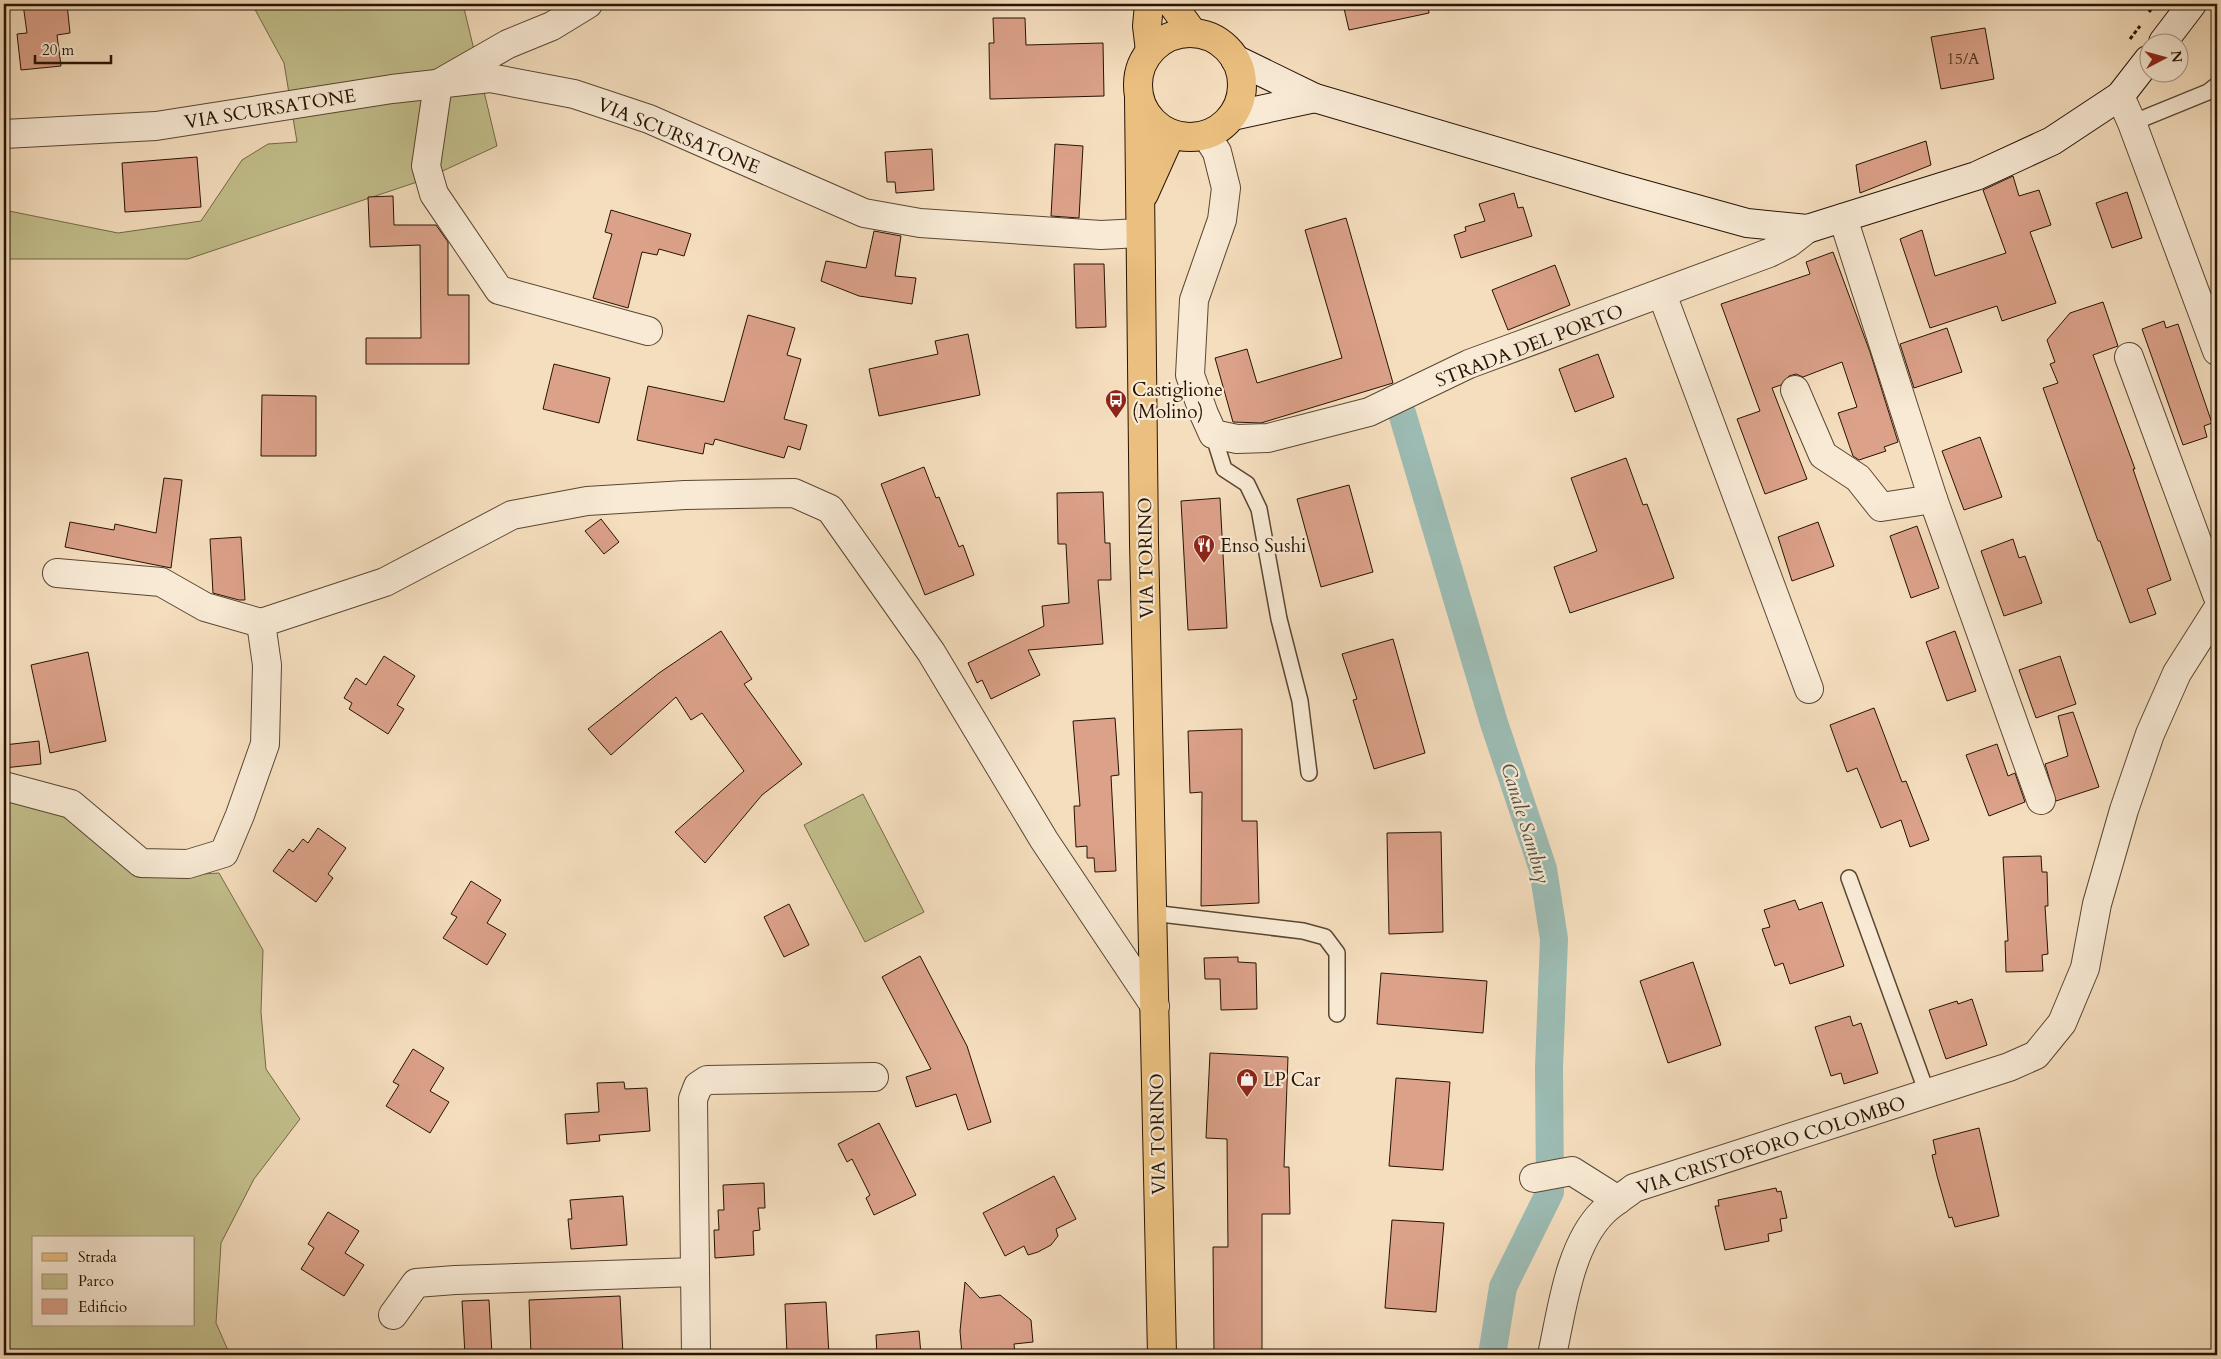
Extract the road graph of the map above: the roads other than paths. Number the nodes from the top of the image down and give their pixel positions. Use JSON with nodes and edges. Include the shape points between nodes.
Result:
{"nodes":[{"id":1,"x":588,"y":4,"type":"edge"},
{"id":2,"x":1149,"y":4,"type":"edge"},
{"id":3,"x":1172,"y":4,"type":"edge"},
{"id":4,"x":2192,"y":4,"type":"edge"},
{"id":5,"x":2171,"y":32,"type":"edge"},
{"id":6,"x":1193,"y":33,"type":"junction"},
{"id":7,"x":1150,"y":50,"type":"junction"},
{"id":8,"x":1235,"y":59,"type":"junction"},
{"id":9,"x":2138,"y":73,"type":"edge"},
{"id":10,"x":438,"y":84,"type":"junction"},
{"id":11,"x":2217,"y":85,"type":"edge"},
{"id":12,"x":2120,"y":96,"type":"junction"},
{"id":13,"x":1139,"y":97,"type":"junction"},
{"id":14,"x":1315,"y":98,"type":"junction"},
{"id":15,"x":1232,"y":116,"type":"junction"},
{"id":16,"x":2132,"y":123,"type":"junction"},
{"id":17,"x":4,"y":134,"type":"edge"},
{"id":18,"x":1171,"y":134,"type":"junction"},
{"id":19,"x":1206,"y":135,"type":"junction"},
{"id":20,"x":1141,"y":202,"type":"junction"},
{"id":21,"x":1843,"y":218,"type":"junction"},
{"id":22,"x":1807,"y":229,"type":"junction"},
{"id":23,"x":1140,"y":233,"type":"junction"},
{"id":24,"x":1662,"y":294,"type":"junction"},
{"id":25,"x":648,"y":331,"type":"dead end"},
{"id":26,"x":2217,"y":350,"type":"edge"},
{"id":27,"x":2130,"y":357,"type":"dead end"},
{"id":28,"x":1795,"y":390,"type":"dead end"},
{"id":29,"x":1213,"y":434,"type":"junction"},
{"id":30,"x":1933,"y":499,"type":"junction"},
{"id":31,"x":57,"y":573,"type":"dead end"},
{"id":32,"x":2217,"y":595,"type":"edge"},
{"id":33,"x":2217,"y":610,"type":"edge"},
{"id":34,"x":260,"y":623,"type":"junction"},
{"id":35,"x":1809,"y":689,"type":"dead end"},
{"id":36,"x":1309,"y":773,"type":"dead end"},
{"id":37,"x":4,"y":786,"type":"edge"},
{"id":38,"x":2041,"y":800,"type":"dead end"},
{"id":39,"x":1849,"y":878,"type":"dead end"},
{"id":40,"x":1152,"y":913,"type":"junction"},
{"id":41,"x":1155,"y":1006,"type":"junction"},
{"id":42,"x":1336,"y":1014,"type":"dead end"},
{"id":43,"x":874,"y":1077,"type":"dead end"},
{"id":44,"x":1927,"y":1093,"type":"junction"},
{"id":45,"x":1534,"y":1178,"type":"dead end"},
{"id":46,"x":1618,"y":1200,"type":"junction"},
{"id":47,"x":695,"y":1272,"type":"junction"},
{"id":48,"x":393,"y":1315,"type":"dead end"},
{"id":49,"x":696,"y":1355,"type":"edge"},
{"id":50,"x":1162,"y":1355,"type":"edge"},
{"id":51,"x":1552,"y":1355,"type":"edge"}],
"edges":[{"from":1,"to":10,"type":"street"},
{"from":2,"to":7,"type":"main road"},
{"from":3,"to":6,"type":"main road"},
{"from":4,"to":5,"type":"street"},
{"from":6,"to":7,"type":"main road","via":[[1177,34]]},
{"from":6,"to":8,"type":"main road","via":[[1210,37]]},
{"from":7,"to":13,"type":"main road","via":[[1138,81]]},
{"from":8,"to":14,"type":"street"},
{"from":8,"to":15,"type":"main road","via":[[1241,73],[1242,88]]},
{"from":9,"to":12,"type":"street"},
{"from":10,"to":17,"type":"street","name":"VIA SCURSATONE","via":[[156,126]]},
{"from":10,"to":23,"type":"street","name":"VIA SCURSATONE","via":[[490,78],[574,94],[649,119],[864,213],[920,223],[1100,235]]},
{"from":10,"to":25,"type":"street","via":[[426,166],[434,194],[498,290]]},
{"from":11,"to":16,"type":"lane","via":[[2208,92]]},
{"from":12,"to":16,"type":"street"},
{"from":12,"to":21,"type":"street","via":[[2052,142],[1976,176]]},
{"from":13,"to":18,"type":"main road","via":[[1145,113],[1156,126]]},
{"from":13,"to":20,"type":"main road","name":"VIA TORINO"},
{"from":14,"to":15,"type":"street"},
{"from":14,"to":22,"type":"street","via":[[1617,188],[1747,223]]},
{"from":15,"to":19,"type":"main road","via":[[1221,128]]},
{"from":16,"to":26,"type":"street"},
{"from":18,"to":19,"type":"main road","via":[[1189,138]]},
{"from":18,"to":20,"type":"main road"},
{"from":19,"to":29,"type":"street","via":[[1217,152],[1226,188],[1222,220],[1194,300],[1190,375]]},
{"from":20,"to":23,"type":"main road","name":"VIA TORINO"},
{"from":21,"to":22,"type":"street"},
{"from":21,"to":30,"type":"street"},
{"from":22,"to":24,"type":"street","name":"STRADA DEL PORTO","via":[[1769,253]]},
{"from":23,"to":40,"type":"main road","name":"VIA TORINO"},
{"from":24,"to":29,"type":"street","name":"STRADA DEL PORTO","via":[[1469,364],[1370,412],[1268,438],[1238,439]]},
{"from":24,"to":35,"type":"street"},
{"from":27,"to":32,"type":"street"},
{"from":28,"to":30,"type":"street","via":[[1824,455],[1858,478],[1881,507]]},
{"from":29,"to":36,"type":"lane","via":[[1224,469],[1247,484],[1259,509],[1286,654],[1300,701]]},
{"from":30,"to":38,"type":"street"},
{"from":31,"to":34,"type":"street","via":[[161,582],[205,607]]},
{"from":33,"to":44,"type":"street","name":"VIA CRISTOFORO COLOMBO","via":[[2177,673],[2150,734],[2097,904],[2085,968],[2062,1023],[2036,1055],[2009,1068]]},
{"from":34,"to":37,"type":"street","via":[[267,666],[265,744],[224,853],[188,864],[141,863],[71,804]]},
{"from":34,"to":41,"type":"street","via":[[385,582],[512,514],[587,502],[685,495],[794,493],[830,509],[920,636],[1044,840]]},
{"from":39,"to":44,"type":"lane","name":"VIA CRISTOFORO COLOMBO"},
{"from":40,"to":41,"type":"main road","name":"VIA TORINO"},
{"from":40,"to":42,"type":"lane","via":[[1303,931],[1326,937],[1337,953]]},
{"from":41,"to":50,"type":"main road","name":"VIA TORINO"},
{"from":43,"to":47,"type":"street","via":[[707,1080],[698,1086],[693,1099]]},
{"from":44,"to":46,"type":"street","name":"VIA CRISTOFORO COLOMBO","via":[[1634,1188]]},
{"from":45,"to":46,"type":"street","name":"VIA CRISTOFORO COLOMBO","via":[[1572,1172]]},
{"from":46,"to":51,"type":"street","name":"VIA CRISTOFORO COLOMBO","via":[[1603,1212],[1583,1240],[1573,1267]]},
{"from":47,"to":48,"type":"street","via":[[416,1283]]},
{"from":47,"to":49,"type":"street"}]}
